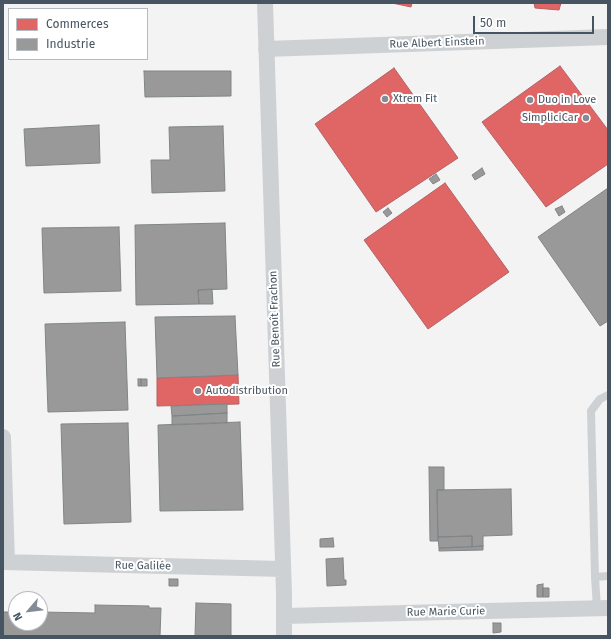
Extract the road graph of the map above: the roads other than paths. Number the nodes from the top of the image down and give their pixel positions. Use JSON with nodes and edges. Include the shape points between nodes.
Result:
{"nodes":[{"id":1,"x":265,"y":3,"type":"edge"},
{"id":2,"x":608,"y":37,"type":"edge"},
{"id":3,"x":266,"y":49,"type":"junction"},
{"id":4,"x":608,"y":395,"type":"edge"},
{"id":5,"x":3,"y":437,"type":"edge"},
{"id":6,"x":5,"y":562,"type":"edge"},
{"id":7,"x":283,"y":569,"type":"junction"},
{"id":8,"x":608,"y":576,"type":"edge"},
{"id":9,"x":595,"y":577,"type":"junction"},
{"id":10,"x":602,"y":608,"type":"edge"},
{"id":11,"x":284,"y":616,"type":"junction"},
{"id":12,"x":284,"y":636,"type":"edge"}],
"edges":[{"from":1,"to":3,"type":"street","name":"Rue Benoît Frachon"},
{"from":2,"to":3,"type":"street","name":"Rue Albert Einstein"},
{"from":3,"to":7,"type":"street","name":"Rue Benoît Frachon"},
{"from":4,"to":9,"type":"lane","via":[[600,399],[591,411]]},
{"from":5,"to":6,"type":"street"},
{"from":6,"to":7,"type":"street","name":"Rue Galilée"},
{"from":7,"to":11,"type":"street","name":"Rue Benoît Frachon"},
{"from":8,"to":9,"type":"lane"},
{"from":9,"to":10,"type":"lane"},
{"from":10,"to":11,"type":"street","name":"Rue Marie Curie"},
{"from":11,"to":12,"type":"street","name":"Rue Benoît Frachon"}]}
